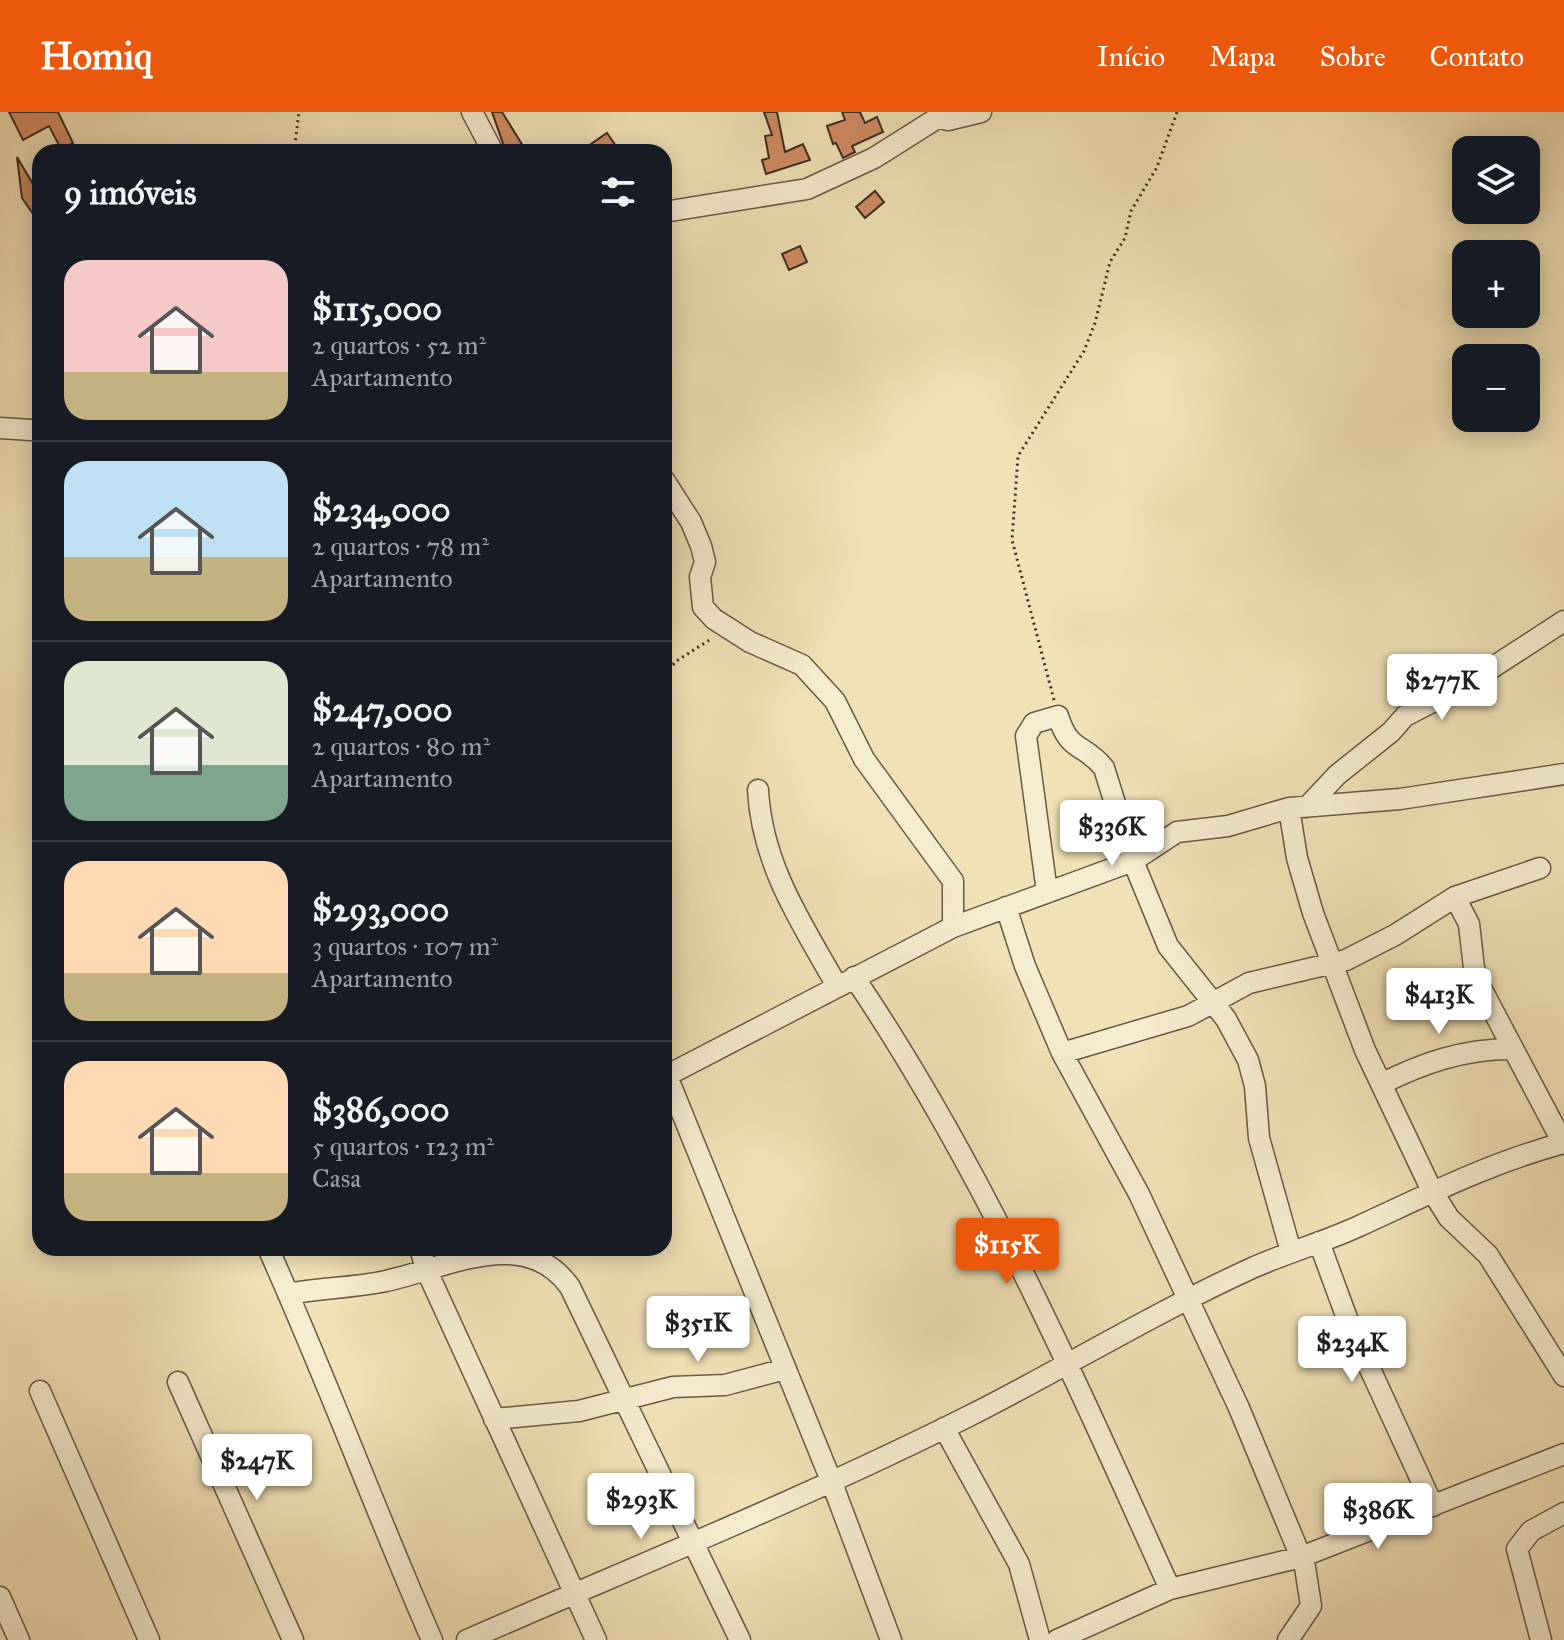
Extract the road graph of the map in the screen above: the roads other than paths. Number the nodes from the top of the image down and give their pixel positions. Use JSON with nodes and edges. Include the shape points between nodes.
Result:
{"nodes":[{"id":1,"x":472,"y":112,"type":"edge"},
{"id":2,"x":981,"y":112,"type":"edge"},
{"id":3,"x":489,"y":144,"type":"edge"},
{"id":4,"x":672,"y":211,"type":"edge"},
{"id":5,"x":0,"y":428,"type":"edge"},
{"id":6,"x":31,"y":430,"type":"dead end"},
{"id":7,"x":672,"y":492,"type":"edge"},
{"id":8,"x":1564,"y":621,"type":"edge"},
{"id":9,"x":1564,"y":774,"type":"edge"},
{"id":10,"x":758,"y":790,"type":"dead end"},
{"id":11,"x":1298,"y":807,"type":"junction"},
{"id":12,"x":1133,"y":861,"type":"junction"},
{"id":13,"x":1540,"y":868,"type":"dead end"},
{"id":14,"x":1047,"y":892,"type":"junction"},
{"id":15,"x":1455,"y":897,"type":"junction"},
{"id":16,"x":1006,"y":907,"type":"junction"},
{"id":17,"x":953,"y":927,"type":"junction"},
{"id":18,"x":1332,"y":964,"type":"junction"},
{"id":19,"x":846,"y":982,"type":"junction"},
{"id":20,"x":1213,"y":1001,"type":"junction"},
{"id":21,"x":1512,"y":1049,"type":"junction"},
{"id":22,"x":1062,"y":1053,"type":"junction"},
{"id":23,"x":672,"y":1074,"type":"edge"},
{"id":24,"x":1381,"y":1084,"type":"junction"},
{"id":25,"x":672,"y":1092,"type":"edge"},
{"id":26,"x":1563,"y":1143,"type":"edge"},
{"id":27,"x":1432,"y":1191,"type":"junction"},
{"id":28,"x":1319,"y":1242,"type":"junction"},
{"id":29,"x":1291,"y":1252,"type":"junction"},
{"id":30,"x":271,"y":1256,"type":"edge"},
{"id":31,"x":422,"y":1256,"type":"edge"},
{"id":32,"x":479,"y":1256,"type":"edge"},
{"id":33,"x":528,"y":1256,"type":"edge"},
{"id":34,"x":426,"y":1269,"type":"junction"},
{"id":35,"x":288,"y":1294,"type":"junction"},
{"id":36,"x":1187,"y":1299,"type":"junction"},
{"id":37,"x":1069,"y":1365,"type":"junction"},
{"id":38,"x":785,"y":1369,"type":"junction"},
{"id":39,"x":1564,"y":1376,"type":"edge"},
{"id":40,"x":178,"y":1382,"type":"dead end"},
{"id":41,"x":40,"y":1391,"type":"dead end"},
{"id":42,"x":624,"y":1398,"type":"junction"},
{"id":43,"x":494,"y":1419,"type":"junction"},
{"id":44,"x":944,"y":1428,"type":"junction"},
{"id":45,"x":1564,"y":1454,"type":"edge"},
{"id":46,"x":832,"y":1483,"type":"junction"},
{"id":47,"x":1433,"y":1506,"type":"junction"},
{"id":48,"x":1564,"y":1513,"type":"edge"},
{"id":49,"x":694,"y":1542,"type":"junction"},
{"id":50,"x":1301,"y":1557,"type":"junction"},
{"id":51,"x":1170,"y":1589,"type":"junction"},
{"id":52,"x":574,"y":1593,"type":"junction"},
{"id":53,"x":1,"y":1602,"type":"edge"},
{"id":54,"x":1089,"y":1634,"type":"edge"},
{"id":55,"x":19,"y":1640,"type":"edge"},
{"id":56,"x":149,"y":1640,"type":"edge"},
{"id":57,"x":293,"y":1640,"type":"edge"},
{"id":58,"x":432,"y":1640,"type":"edge"},
{"id":59,"x":467,"y":1640,"type":"edge"},
{"id":60,"x":596,"y":1640,"type":"edge"},
{"id":61,"x":740,"y":1640,"type":"edge"},
{"id":62,"x":891,"y":1640,"type":"edge"},
{"id":63,"x":1040,"y":1640,"type":"edge"},
{"id":64,"x":1057,"y":1640,"type":"edge"},
{"id":65,"x":1288,"y":1640,"type":"edge"},
{"id":66,"x":1541,"y":1640,"type":"edge"}],
"edges":[{"from":1,"to":3,"type":"street"},
{"from":2,"to":4,"type":"street","via":[[948,120],[939,117],[874,158],[807,189]]},
{"from":5,"to":6,"type":"street"},
{"from":7,"to":17,"type":"street","via":[[701,546],[703,607],[750,642],[802,665],[835,701],[864,759],[953,881]]},
{"from":8,"to":11,"type":"street","via":[[1467,684],[1405,716]]},
{"from":9,"to":11,"type":"street","via":[[1400,799]]},
{"from":10,"to":19,"type":"street","via":[[763,832],[780,886],[803,932]]},
{"from":11,"to":12,"type":"street","via":[[1228,826],[1177,832]]},
{"from":11,"to":18,"type":"street","via":[[1304,885]]},
{"from":12,"to":14,"type":"street"},
{"from":12,"to":14,"type":"street","via":[[1104,768],[1069,742],[1058,716],[1034,723],[1026,736]]},
{"from":12,"to":20,"type":"street","via":[[1168,946]]},
{"from":13,"to":15,"type":"street"},
{"from":14,"to":16,"type":"street"},
{"from":15,"to":18,"type":"street","via":[[1395,935]]},
{"from":15,"to":21,"type":"street","via":[[1469,924],[1481,988]]},
{"from":16,"to":17,"type":"street"},
{"from":16,"to":22,"type":"street"},
{"from":17,"to":19,"type":"street"},
{"from":18,"to":20,"type":"street","via":[[1249,983]]},
{"from":18,"to":24,"type":"street"},
{"from":19,"to":23,"type":"street"},
{"from":19,"to":37,"type":"street","via":[[894,1036],[980,1189]]},
{"from":20,"to":22,"type":"street","via":[[1188,1016]]},
{"from":20,"to":29,"type":"street","via":[[1248,1060],[1259,1138]]},
{"from":21,"to":24,"type":"street","via":[[1435,1059]]},
{"from":21,"to":26,"type":"street"},
{"from":22,"to":36,"type":"street","via":[[1139,1194]]},
{"from":24,"to":27,"type":"street"},
{"from":25,"to":38,"type":"street"},
{"from":26,"to":27,"type":"street"},
{"from":27,"to":28,"type":"street"},
{"from":27,"to":39,"type":"street","via":[[1449,1218],[1488,1255]]},
{"from":28,"to":29,"type":"street"},
{"from":28,"to":47,"type":"street","via":[[1348,1321]]},
{"from":29,"to":36,"type":"street"},
{"from":30,"to":35,"type":"street"},
{"from":31,"to":34,"type":"street"},
{"from":32,"to":34,"type":"street"},
{"from":33,"to":42,"type":"street","via":[[559,1271],[570,1287]]},
{"from":34,"to":35,"type":"street","via":[[382,1282]]},
{"from":34,"to":43,"type":"street"},
{"from":35,"to":58,"type":"street"},
{"from":36,"to":37,"type":"street"},
{"from":36,"to":50,"type":"street"},
{"from":37,"to":44,"type":"street"},
{"from":37,"to":51,"type":"street"},
{"from":38,"to":42,"type":"street","via":[[746,1382],[673,1387]]},
{"from":38,"to":46,"type":"street"},
{"from":40,"to":57,"type":"street"},
{"from":41,"to":56,"type":"street"},
{"from":42,"to":43,"type":"street","via":[[579,1411]]},
{"from":42,"to":49,"type":"street"},
{"from":43,"to":52,"type":"street"},
{"from":44,"to":46,"type":"street"},
{"from":44,"to":63,"type":"street","via":[[1019,1564]]},
{"from":45,"to":47,"type":"street"},
{"from":46,"to":49,"type":"street"},
{"from":46,"to":62,"type":"street"},
{"from":47,"to":50,"type":"street"},
{"from":48,"to":66,"type":"street","via":[[1531,1531],[1517,1549]]},
{"from":49,"to":52,"type":"street"},
{"from":49,"to":61,"type":"street"},
{"from":50,"to":51,"type":"street"},
{"from":50,"to":65,"type":"street","via":[[1311,1606]]},
{"from":51,"to":54,"type":"street"},
{"from":52,"to":59,"type":"street"},
{"from":52,"to":60,"type":"street"},
{"from":53,"to":55,"type":"street"},
{"from":54,"to":64,"type":"street"}]}
